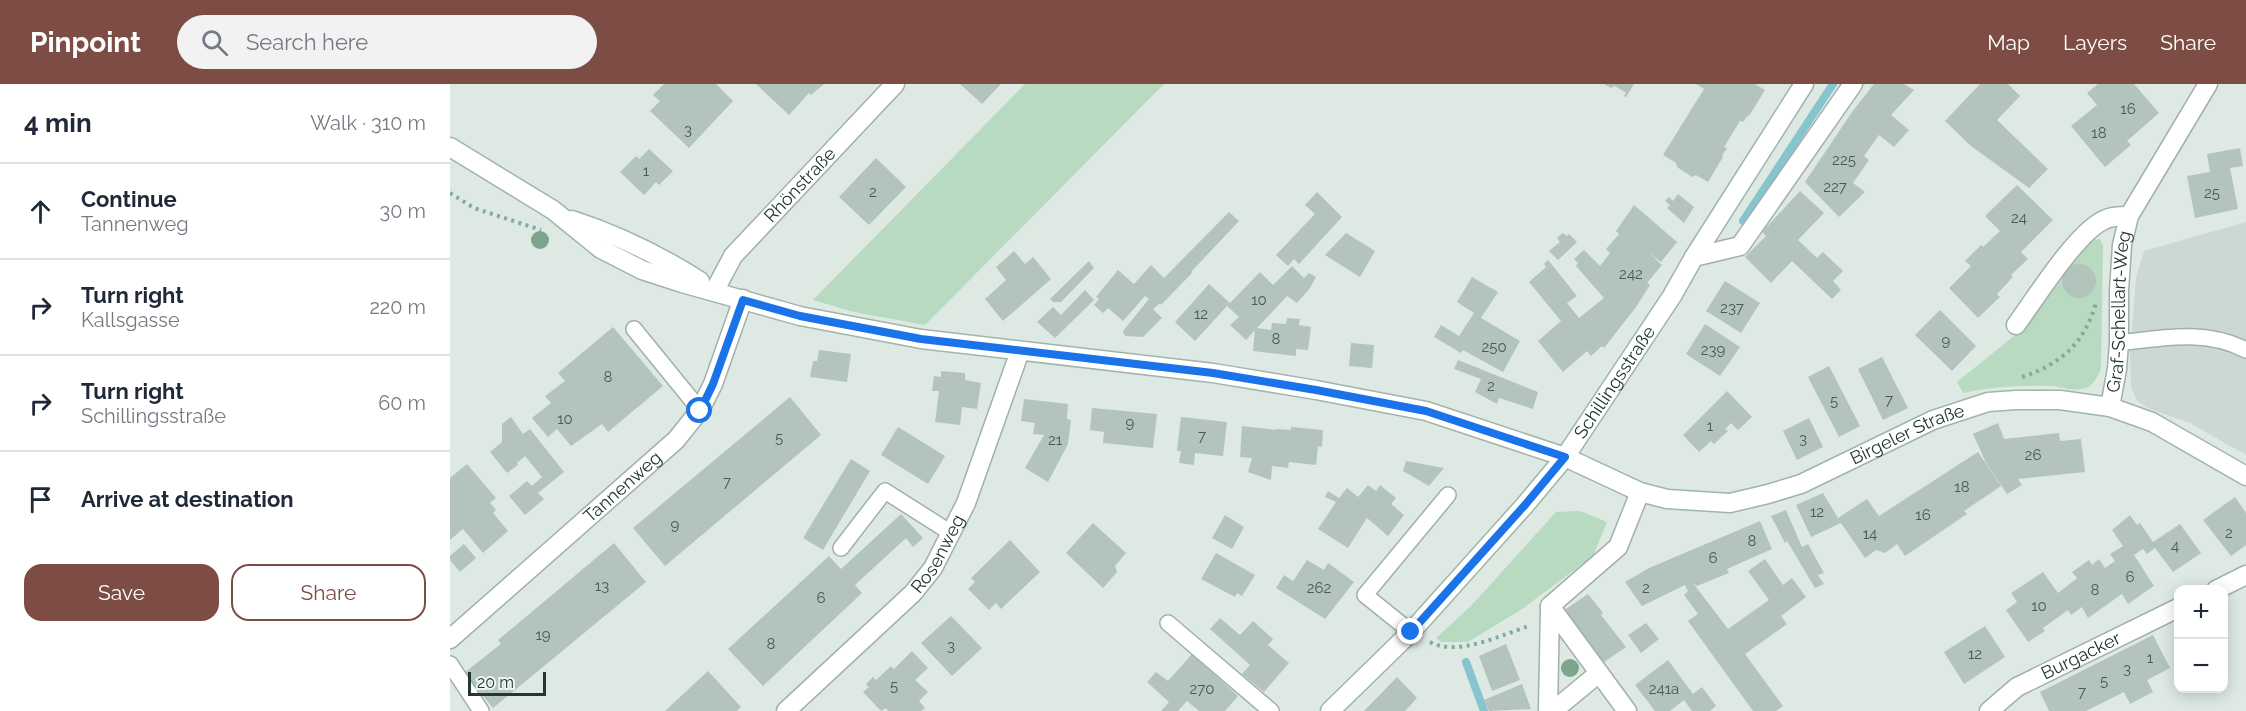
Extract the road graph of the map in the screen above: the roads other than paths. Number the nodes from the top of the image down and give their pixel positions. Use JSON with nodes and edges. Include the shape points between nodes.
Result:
{"nodes":[{"id":1,"x":895,"y":84,"type":"edge"},
{"id":2,"x":1804,"y":84,"type":"edge"},
{"id":3,"x":1853,"y":84,"type":"edge"},
{"id":4,"x":2208,"y":84,"type":"edge"},
{"id":5,"x":450,"y":147,"type":"edge"},
{"id":6,"x":2129,"y":216,"type":"junction"},
{"id":7,"x":1694,"y":257,"type":"junction"},
{"id":8,"x":715,"y":290,"type":"junction"},
{"id":9,"x":743,"y":300,"type":"junction"},
{"id":10,"x":2016,"y":325,"type":"dead end"},
{"id":11,"x":634,"y":329,"type":"dead end"},
{"id":12,"x":2119,"y":343,"type":"junction"},
{"id":13,"x":2246,"y":350,"type":"edge"},
{"id":14,"x":1020,"y":351,"type":"junction"},
{"id":15,"x":2110,"y":407,"type":"junction"},
{"id":16,"x":700,"y":411,"type":"junction"},
{"id":17,"x":1565,"y":457,"type":"junction"},
{"id":18,"x":2246,"y":476,"type":"edge"},
{"id":19,"x":1640,"y":492,"type":"junction"},
{"id":20,"x":1448,"y":495,"type":"dead end"},
{"id":21,"x":951,"y":533,"type":"junction"},
{"id":22,"x":841,"y":548,"type":"dead end"},
{"id":23,"x":2246,"y":575,"type":"edge"},
{"id":24,"x":2226,"y":585,"type":"edge"},
{"id":25,"x":1549,"y":610,"type":"junction"},
{"id":26,"x":2174,"y":610,"type":"edge"},
{"id":27,"x":1168,"y":622,"type":"dead end"},
{"id":28,"x":1532,"y":625,"type":"road end"},
{"id":29,"x":1411,"y":632,"type":"junction"},
{"id":30,"x":450,"y":639,"type":"edge"},
{"id":31,"x":450,"y":664,"type":"edge"},
{"id":32,"x":1599,"y":673,"type":"junction"},
{"id":33,"x":481,"y":711,"type":"edge"},
{"id":34,"x":786,"y":711,"type":"edge"},
{"id":35,"x":1271,"y":711,"type":"edge"},
{"id":36,"x":1330,"y":711,"type":"edge"},
{"id":37,"x":1548,"y":711,"type":"edge"},
{"id":38,"x":1553,"y":711,"type":"edge"},
{"id":39,"x":1627,"y":711,"type":"edge"},
{"id":40,"x":1989,"y":711,"type":"edge"}],
"edges":[{"from":1,"to":8,"type":"street","name":"Rhönstraße","via":[[733,256]]},
{"from":2,"to":7,"type":"street","name":"Schillingsstraße"},
{"from":3,"to":7,"type":"street","via":[[1740,246]]},
{"from":4,"to":6,"type":"street","name":"Graf-Schellart-Weg"},
{"from":5,"to":8,"type":"street","name":"Birgeler Straße","via":[[564,218],[641,246]]},
{"from":6,"to":10,"type":"street","name":"Graf-Schellart-Weg","via":[[2102,220],[2091,228]]},
{"from":6,"to":12,"type":"street","name":"Graf-Schellart-Weg","via":[[2122,245]]},
{"from":7,"to":17,"type":"street","name":"Schillingsstraße"},
{"from":8,"to":9,"type":"street","name":"Birgeler Straße"},
{"from":9,"to":14,"type":"street","name":"Birgeler Straße","via":[[847,326]]},
{"from":9,"to":16,"type":"street","name":"Tannenweg"},
{"from":11,"to":16,"type":"lane"},
{"from":12,"to":13,"type":"lane","via":[[2195,337],[2215,339]]},
{"from":12,"to":15,"type":"street","name":"Graf-Schellart-Weg"},
{"from":14,"to":17,"type":"street","name":"Birgeler Straße","via":[[1213,373],[1426,411]]},
{"from":14,"to":21,"type":"street","name":"Rosenweg","via":[[966,503]]},
{"from":15,"to":18,"type":"street","name":"Birgeler Straße","via":[[2152,422]]},
{"from":15,"to":19,"type":"street","name":"Birgeler Straße","via":[[2060,400],[1988,402],[1934,420],[1801,484],[1730,503],[1667,500]]},
{"from":16,"to":30,"type":"street","name":"Tannenweg","via":[[676,440]]},
{"from":17,"to":19,"type":"street","name":"Birgeler Straße"},
{"from":17,"to":29,"type":"street","name":"Schillingsstraße"},
{"from":19,"to":25,"type":"street","via":[[1618,547]]},
{"from":20,"to":29,"type":"lane","via":[[1365,595]]},
{"from":21,"to":22,"type":"lane","via":[[885,491]]},
{"from":21,"to":34,"type":"street","name":"Rosenweg","via":[[933,568],[913,593]]},
{"from":23,"to":24,"type":"street"},
{"from":25,"to":28,"type":"street"},
{"from":25,"to":32,"type":"street"},
{"from":25,"to":37,"type":"street"},
{"from":26,"to":40,"type":"street","name":"Burgacker","via":[[2018,687]]},
{"from":27,"to":35,"type":"lane"},
{"from":29,"to":36,"type":"street","name":"Schillingsstraße"},
{"from":31,"to":33,"type":"lane"},
{"from":32,"to":38,"type":"street"},
{"from":32,"to":39,"type":"street"}]}
